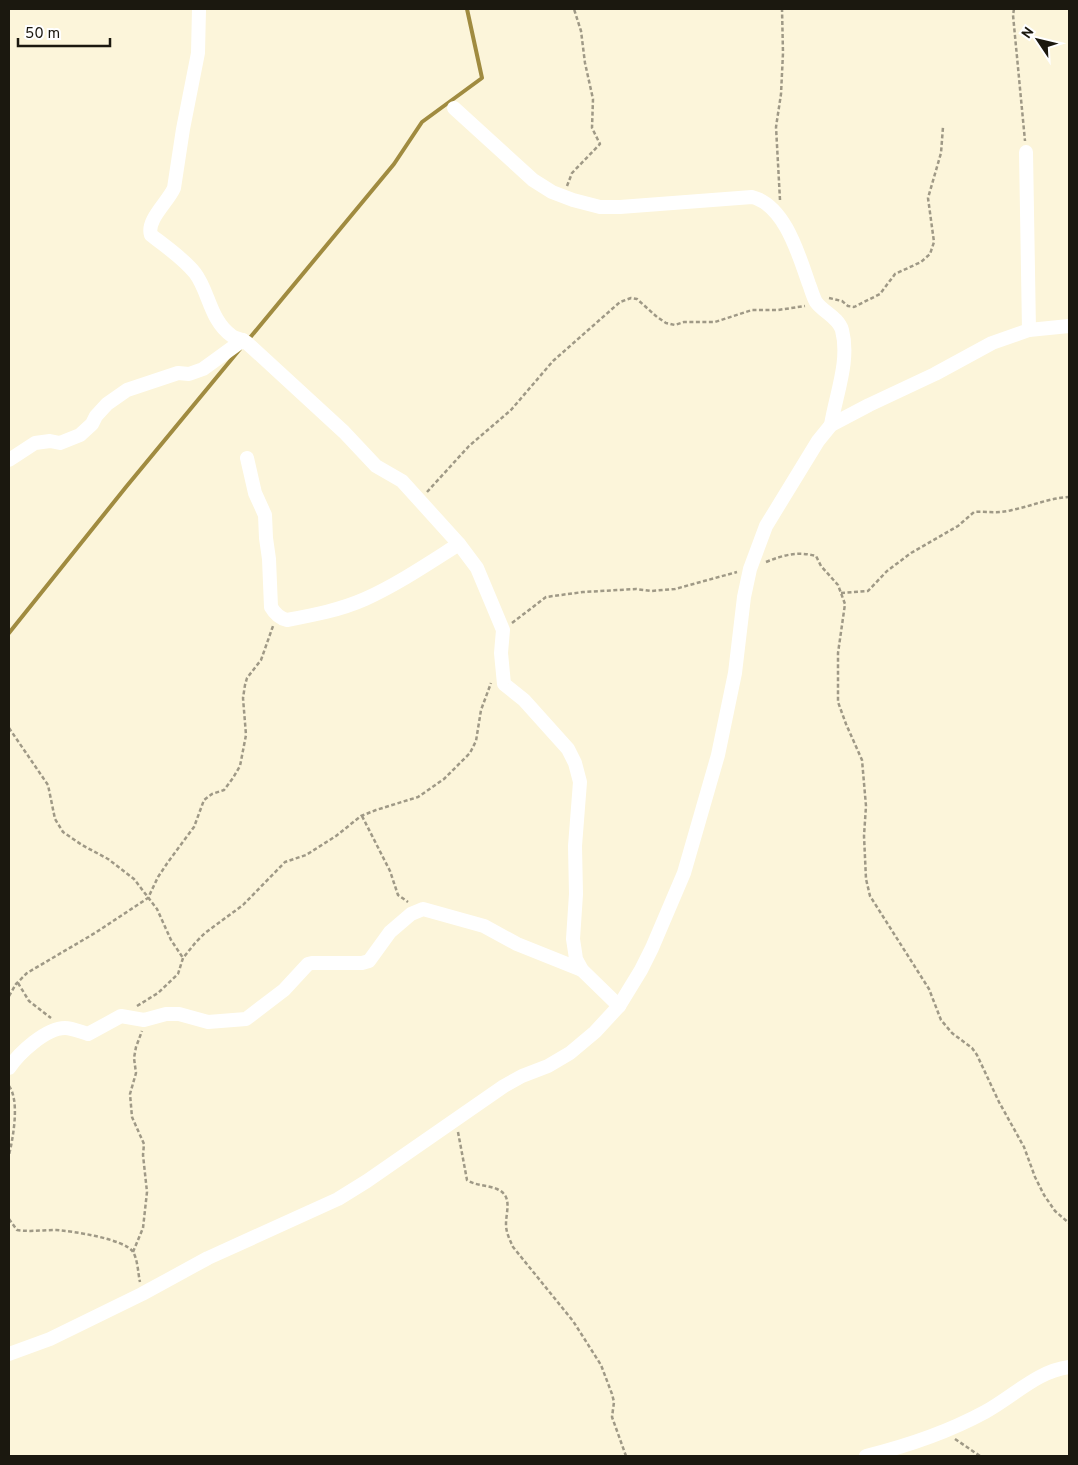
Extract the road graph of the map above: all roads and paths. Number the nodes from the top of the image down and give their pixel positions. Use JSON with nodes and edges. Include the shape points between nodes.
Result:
{"nodes":[{"id":1,"x":199,"y":9,"type":"edge"},
{"id":2,"x":574,"y":9,"type":"edge"},
{"id":3,"x":782,"y":9,"type":"edge"},
{"id":4,"x":1014,"y":9,"type":"edge"},
{"id":5,"x":454,"y":108,"type":"dead end"},
{"id":6,"x":943,"y":127,"type":"dead end"},
{"id":7,"x":1026,"y":152,"type":"joint"},
{"id":8,"x":564,"y":197,"type":"junction"},
{"id":9,"x":782,"y":219,"type":"junction"},
{"id":10,"x":814,"y":296,"type":"junction"},
{"id":11,"x":1069,"y":326,"type":"edge"},
{"id":12,"x":1029,"y":330,"type":"junction"},
{"id":13,"x":243,"y":340,"type":"junction"},
{"id":14,"x":831,"y":424,"type":"junction"},
{"id":15,"x":247,"y":458,"type":"dead end"},
{"id":16,"x":9,"y":460,"type":"edge"},
{"id":17,"x":1069,"y":497,"type":"edge"},
{"id":18,"x":420,"y":501,"type":"junction"},
{"id":19,"x":459,"y":544,"type":"junction"},
{"id":20,"x":750,"y":569,"type":"junction"},
{"id":21,"x":841,"y":592,"type":"junction"},
{"id":22,"x":278,"y":616,"type":"junction"},
{"id":23,"x":503,"y":630,"type":"junction"},
{"id":24,"x":502,"y":670,"type":"junction"},
{"id":25,"x":9,"y":728,"type":"edge"},
{"id":26,"x":362,"y":816,"type":"junction"},
{"id":27,"x":148,"y":898,"type":"junction"},
{"id":28,"x":423,"y":908,"type":"junction"},
{"id":29,"x":183,"y":958,"type":"junction"},
{"id":30,"x":582,"y":970,"type":"junction"},
{"id":31,"x":18,"y":982,"type":"junction"},
{"id":32,"x":9,"y":996,"type":"edge"},
{"id":33,"x":619,"y":1006,"type":"junction"},
{"id":34,"x":121,"y":1016,"type":"junction"},
{"id":35,"x":144,"y":1020,"type":"junction"},
{"id":36,"x":64,"y":1028,"type":"junction"},
{"id":37,"x":9,"y":1068,"type":"edge"},
{"id":38,"x":9,"y":1086,"type":"edge"},
{"id":39,"x":456,"y":1118,"type":"junction"},
{"id":40,"x":9,"y":1155,"type":"edge"},
{"id":41,"x":9,"y":1219,"type":"edge"},
{"id":42,"x":1069,"y":1223,"type":"edge"},
{"id":43,"x":133,"y":1252,"type":"junction"},
{"id":44,"x":142,"y":1294,"type":"junction"},
{"id":45,"x":9,"y":1354,"type":"edge"},
{"id":46,"x":1069,"y":1366,"type":"edge"},
{"id":47,"x":943,"y":1432,"type":"junction"},
{"id":48,"x":626,"y":1456,"type":"edge"},
{"id":49,"x":866,"y":1456,"type":"edge"},
{"id":50,"x":980,"y":1456,"type":"edge"}],
"edges":[{"from":1,"to":13,"type":"street","via":[[198,53],[174,188],[152,220],[149,231],[194,272],[220,324],[232,337]]},
{"from":2,"to":8,"type":"path","via":[[593,99],[592,128],[600,144],[572,173]]},
{"from":3,"to":9,"type":"path","via":[[781,94],[776,127]]},
{"from":4,"to":7,"type":"path"},
{"from":5,"to":8,"type":"street","via":[[533,180]]},
{"from":6,"to":10,"type":"path","via":[[941,153],[928,198],[934,242],[930,254],[895,274],[880,294],[854,307],[842,301]]},
{"from":7,"to":12,"type":"street"},
{"from":8,"to":9,"type":"street","via":[[600,206],[620,207],[752,197],[761,199]]},
{"from":9,"to":10,"type":"street"},
{"from":10,"to":14,"type":"street","via":[[838,322],[843,342],[844,359]]},
{"from":10,"to":18,"type":"path","via":[[795,309],[752,310],[715,322],[674,325],[666,323],[637,299],[620,302],[553,361],[511,410],[469,446]]},
{"from":11,"to":12,"type":"street"},
{"from":12,"to":14,"type":"street","via":[[992,343]]},
{"from":13,"to":16,"type":"street","via":[[203,369],[188,374],[178,373],[127,390],[107,404],[87,430],[75,438],[60,443],[35,443]]},
{"from":13,"to":18,"type":"street","via":[[344,432],[376,466],[402,481]]},
{"from":14,"to":20,"type":"street","via":[[807,457],[766,526]]},
{"from":15,"to":22,"type":"street","via":[[255,493],[265,515],[271,607]]},
{"from":17,"to":21,"type":"path","via":[[998,513],[974,512],[958,526],[903,559],[868,591]]},
{"from":18,"to":19,"type":"street"},
{"from":19,"to":22,"type":"street","via":[[365,599],[323,613],[287,620]]},
{"from":19,"to":23,"type":"street","via":[[477,568]]},
{"from":20,"to":21,"type":"path","via":[[785,554],[806,553],[816,556]]},
{"from":20,"to":23,"type":"path","via":[[675,589],[583,592],[546,597]]},
{"from":20,"to":33,"type":"street","via":[[735,674],[708,794],[684,873],[663,926]]},
{"from":21,"to":42,"type":"path","via":[[845,604],[838,653],[838,702],[862,760],[866,878],[870,896],[929,988],[941,1020],[977,1055],[1024,1147],[1040,1188],[1055,1211]]},
{"from":22,"to":27,"type":"path","via":[[261,660],[245,685],[246,735],[240,766],[224,790],[204,800],[194,827],[158,877]]},
{"from":23,"to":24,"type":"street"},
{"from":24,"to":26,"type":"path","via":[[489,686],[476,741],[460,765],[437,786],[418,797]]},
{"from":24,"to":30,"type":"street","via":[[504,684],[524,700],[568,749],[575,763],[580,782],[575,846],[574,939],[576,959]]},
{"from":25,"to":27,"type":"path","via":[[48,784],[55,819],[63,832],[134,879]]},
{"from":26,"to":28,"type":"path","via":[[390,871],[398,895]]},
{"from":26,"to":29,"type":"path","via":[[306,855],[285,862],[243,905],[205,933]]},
{"from":27,"to":29,"type":"path"},
{"from":27,"to":31,"type":"path","via":[[33,968]]},
{"from":28,"to":30,"type":"street","via":[[484,926],[517,944]]},
{"from":28,"to":35,"type":"street","via":[[390,932],[369,961],[308,964],[284,990],[246,1019],[208,1022],[180,1014],[166,1014]]},
{"from":29,"to":34,"type":"path","via":[[178,974],[158,993]]},
{"from":30,"to":33,"type":"street"},
{"from":31,"to":32,"type":"path"},
{"from":31,"to":36,"type":"path","via":[[29,1001]]},
{"from":33,"to":39,"type":"street","via":[[595,1032],[570,1052],[504,1086]]},
{"from":34,"to":35,"type":"street"},
{"from":34,"to":36,"type":"street","via":[[88,1034]]},
{"from":35,"to":43,"type":"path","via":[[136,1047],[136,1073],[130,1094],[132,1117],[144,1144],[147,1192],[143,1228]]},
{"from":36,"to":37,"type":"street","via":[[29,1046]]},
{"from":38,"to":40,"type":"path","via":[[14,1107],[14,1136]]},
{"from":39,"to":44,"type":"street","via":[[338,1199],[208,1258]]},
{"from":39,"to":48,"type":"path","via":[[467,1180],[497,1189],[506,1197],[506,1233],[513,1247],[573,1321],[601,1366],[612,1394],[612,1417]]},
{"from":41,"to":43,"type":"path","via":[[17,1230],[79,1233],[115,1242]]},
{"from":43,"to":44,"type":"path"},
{"from":44,"to":45,"type":"street","via":[[50,1339]]},
{"from":46,"to":47,"type":"street","via":[[1049,1372],[987,1411]]},
{"from":47,"to":49,"type":"street"},
{"from":47,"to":50,"type":"path"}]}
